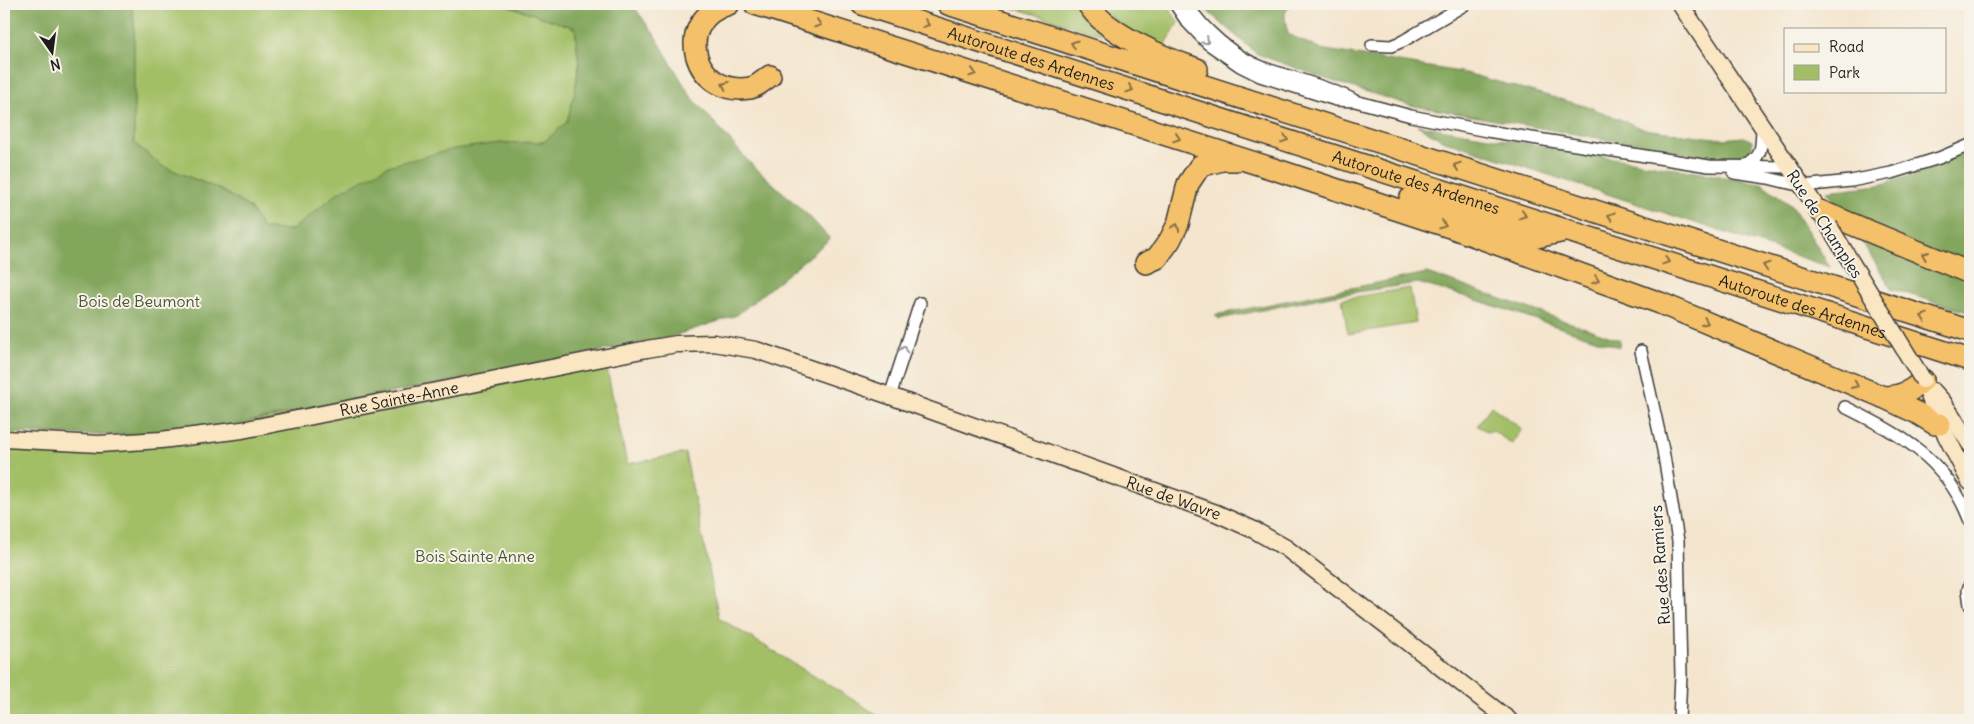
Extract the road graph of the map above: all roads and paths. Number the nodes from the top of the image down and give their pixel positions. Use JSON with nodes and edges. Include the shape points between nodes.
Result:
{"nodes":[{"id":1,"x":729,"y":4,"type":"edge"},
{"id":2,"x":754,"y":4,"type":"edge"},
{"id":3,"x":862,"y":4,"type":"edge"},
{"id":4,"x":948,"y":4,"type":"edge"},
{"id":5,"x":1088,"y":4,"type":"edge"},
{"id":6,"x":1175,"y":4,"type":"edge"},
{"id":7,"x":1187,"y":4,"type":"edge"},
{"id":8,"x":1466,"y":4,"type":"edge"},
{"id":9,"x":1680,"y":4,"type":"edge"},
{"id":10,"x":1372,"y":45,"type":"dead end"},
{"id":11,"x":770,"y":76,"type":"dead end"},
{"id":12,"x":1221,"y":90,"type":"junction"},
{"id":13,"x":1355,"y":101,"type":"junction"},
{"id":14,"x":1762,"y":128,"type":"junction"},
{"id":15,"x":1970,"y":145,"type":"edge"},
{"id":16,"x":1244,"y":160,"type":"junction"},
{"id":17,"x":1709,"y":166,"type":"junction"},
{"id":18,"x":1744,"y":167,"type":"junction"},
{"id":19,"x":1789,"y":168,"type":"junction"},
{"id":20,"x":1280,"y":171,"type":"junction"},
{"id":21,"x":1802,"y":186,"type":"junction"},
{"id":22,"x":1824,"y":218,"type":"junction"},
{"id":23,"x":1570,"y":230,"type":"junction"},
{"id":24,"x":1146,"y":263,"type":"dead end"},
{"id":25,"x":1970,"y":273,"type":"edge"},
{"id":26,"x":920,"y":302,"type":"dead end"},
{"id":27,"x":1970,"y":331,"type":"edge"},
{"id":28,"x":1641,"y":351,"type":"dead end"},
{"id":29,"x":1970,"y":360,"type":"edge"},
{"id":30,"x":791,"y":361,"type":"joint"},
{"id":31,"x":1926,"y":393,"type":"junction"},
{"id":32,"x":890,"y":396,"type":"junction"},
{"id":33,"x":1883,"y":397,"type":"junction"},
{"id":34,"x":1845,"y":407,"type":"dead end"},
{"id":35,"x":1940,"y":424,"type":"junction"},
{"id":36,"x":4,"y":439,"type":"edge"},
{"id":37,"x":1970,"y":444,"type":"edge"},
{"id":38,"x":1970,"y":462,"type":"edge"},
{"id":39,"x":1970,"y":482,"type":"edge"},
{"id":40,"x":1970,"y":521,"type":"edge"},
{"id":41,"x":1970,"y":584,"type":"edge"},
{"id":42,"x":1970,"y":605,"type":"edge"},
{"id":43,"x":1509,"y":720,"type":"edge"},
{"id":44,"x":1679,"y":720,"type":"edge"}],
"edges":[{"from":11,"to":1,"type":"highway","one_way":true,"via":[[752,88],[731,89],[711,78],[696,58],[694,42],[703,19],[717,7]]},
{"from":2,"to":16,"type":"highway","one_way":true},
{"from":3,"to":23,"type":"highway","name":"Autoroute des Ardennes","one_way":true},
{"from":12,"to":4,"type":"highway","name":"Autoroute des Ardennes","one_way":true},
{"from":5,"to":12,"type":"highway","via":[[1107,25],[1158,54],[1206,72]]},
{"from":6,"to":13,"type":"street","one_way":true,"via":[[1207,43],[1240,66],[1260,76],[1336,100]]},
{"from":7,"to":13,"type":"street","via":[[1199,21],[1228,48],[1261,67],[1339,92]]},
{"from":8,"to":10,"type":"street","via":[[1403,41],[1391,46]]},
{"from":9,"to":14,"type":"street","name":"Rue de Champles"},
{"from":27,"to":12,"type":"highway","name":"Autoroute des Ardennes","one_way":true},
{"from":13,"to":17,"type":"street","via":[[1487,131]]},
{"from":14,"to":18,"type":"street","via":[[1760,153]]},
{"from":14,"to":19,"type":"street","name":"Rue de Champles"},
{"from":15,"to":21,"type":"street","via":[[1891,173]]},
{"from":16,"to":20,"type":"highway"},
{"from":24,"to":16,"type":"highway","one_way":true,"via":[[1157,258],[1170,240],[1178,224],[1188,184],[1200,166],[1222,160]]},
{"from":17,"to":18,"type":"street"},
{"from":17,"to":21,"type":"street"},
{"from":18,"to":19,"type":"street"},
{"from":19,"to":21,"type":"street","name":"Rue de Champles"},
{"from":20,"to":23,"type":"highway","via":[[1385,193],[1537,236]]},
{"from":20,"to":33,"type":"highway","one_way":true,"via":[[1450,227],[1615,287]]},
{"from":21,"to":22,"type":"street","name":"Rue de Champles"},
{"from":25,"to":22,"type":"highway","one_way":true},
{"from":22,"to":31,"type":"street","name":"Rue de Champles","bridge":true},
{"from":23,"to":29,"type":"highway","name":"Autoroute des Ardennes","one_way":true},
{"from":32,"to":26,"type":"street","one_way":true},
{"from":28,"to":44,"type":"street","name":"Rue des Ramiers","via":[[1663,450],[1678,541]]},
{"from":30,"to":32,"type":"street","name":"Rue de Wavre"},
{"from":30,"to":36,"type":"street","name":"Rue Sainte-Anne","via":[[736,345],[677,344],[242,430],[99,444]]},
{"from":31,"to":33,"type":"highway"},
{"from":31,"to":35,"type":"street"},
{"from":31,"to":37,"type":"street","name":"Rue de Champles"},
{"from":31,"to":38,"type":"street"},
{"from":32,"to":43,"type":"street","name":"Rue de Wavre","via":[[1216,513],[1254,530],[1286,548]]},
{"from":33,"to":35,"type":"highway"},
{"from":34,"to":40,"type":"street","via":[[1916,447],[1939,468],[1954,488]]},
{"from":35,"to":39,"type":"street"},
{"from":41,"to":42,"type":"street"}]}
